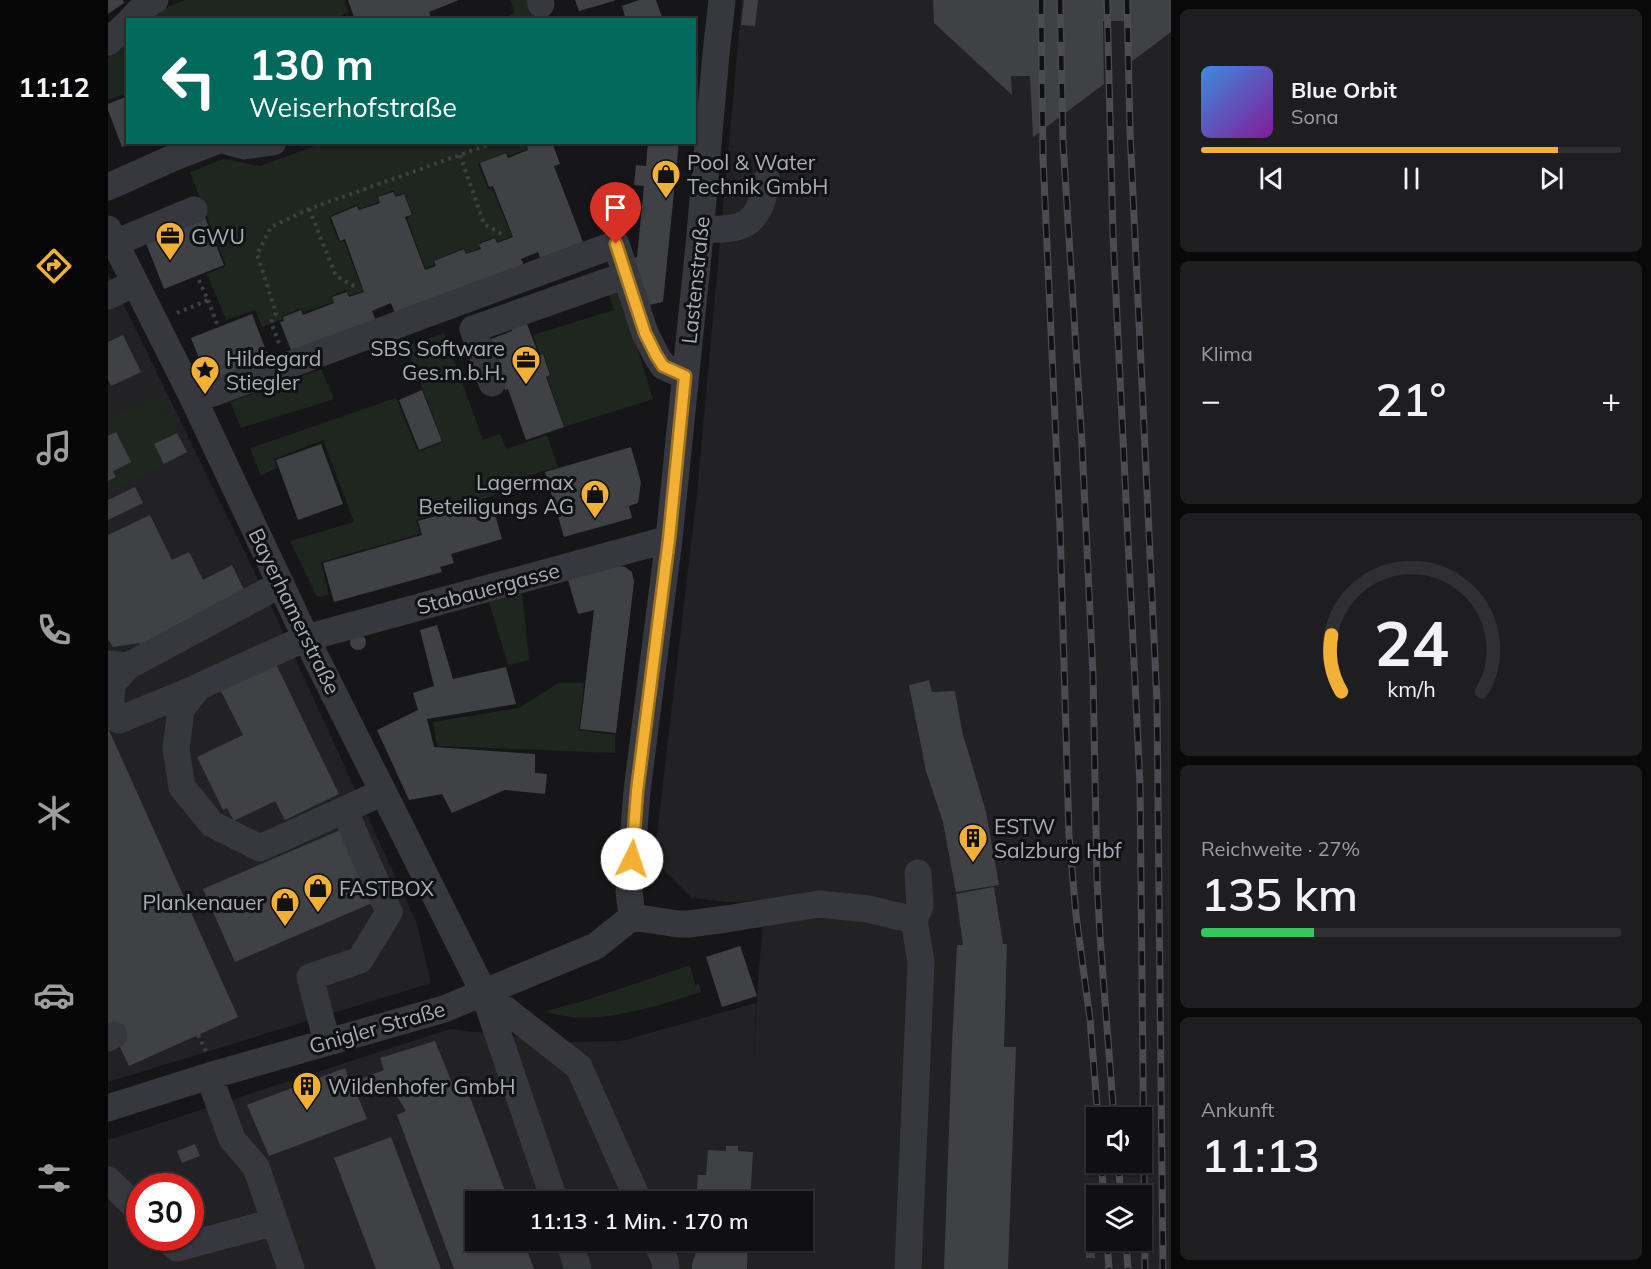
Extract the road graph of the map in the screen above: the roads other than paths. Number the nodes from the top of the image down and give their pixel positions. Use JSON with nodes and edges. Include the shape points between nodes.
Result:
{"nodes":[{"id":1,"x":155,"y":0,"type":"edge"},
{"id":2,"x":722,"y":0,"type":"edge"},
{"id":3,"x":133,"y":18,"type":"edge"},
{"id":4,"x":126,"y":25,"type":"edge"},
{"id":5,"x":108,"y":42,"type":"edge"},
{"id":6,"x":209,"y":144,"type":"edge"},
{"id":7,"x":236,"y":144,"type":"edge"},
{"id":8,"x":258,"y":144,"type":"edge"},
{"id":9,"x":768,"y":180,"type":"dead end"},
{"id":10,"x":108,"y":187,"type":"edge"},
{"id":11,"x":194,"y":210,"type":"dead end"},
{"id":12,"x":701,"y":229,"type":"junction"},
{"id":13,"x":112,"y":236,"type":"edge"},
{"id":14,"x":626,"y":275,"type":"junction"},
{"id":15,"x":135,"y":283,"type":"junction"},
{"id":16,"x":108,"y":297,"type":"edge"},
{"id":17,"x":685,"y":376,"type":"junction"},
{"id":18,"x":492,"y":383,"type":"dead end"},
{"id":19,"x":194,"y":400,"type":"junction"},
{"id":20,"x":669,"y":539,"type":"junction"},
{"id":21,"x":281,"y":584,"type":"junction"},
{"id":22,"x":306,"y":638,"type":"junction"},
{"id":23,"x":118,"y":665,"type":"edge"},
{"id":24,"x":198,"y":687,"type":"junction"},
{"id":25,"x":109,"y":715,"type":"edge"},
{"id":26,"x":383,"y":792,"type":"junction"},
{"id":27,"x":344,"y":810,"type":"junction"},
{"id":28,"x":918,"y":873,"type":"dead end"},
{"id":29,"x":632,"y":917,"type":"junction"},
{"id":30,"x":914,"y":920,"type":"junction"},
{"id":31,"x":484,"y":993,"type":"junction"},
{"id":32,"x":327,"y":1042,"type":"junction"},
{"id":33,"x":209,"y":1066,"type":"junction"},
{"id":34,"x":108,"y":1108,"type":"edge"},
{"id":35,"x":108,"y":1180,"type":"edge"},
{"id":36,"x":551,"y":1191,"type":"edge"},
{"id":37,"x":634,"y":1191,"type":"edge"},
{"id":38,"x":126,"y":1197,"type":"edge"},
{"id":39,"x":275,"y":1222,"type":"junction"},
{"id":40,"x":572,"y":1251,"type":"edge"},
{"id":41,"x":661,"y":1251,"type":"edge"},
{"id":42,"x":170,"y":1252,"type":"edge"},
{"id":43,"x":291,"y":1269,"type":"edge"},
{"id":44,"x":578,"y":1269,"type":"edge"},
{"id":45,"x":666,"y":1269,"type":"edge"},
{"id":46,"x":908,"y":1269,"type":"edge"}],
"edges":[{"from":1,"to":3,"type":"street"},
{"from":2,"to":12,"type":"street","name":"Lastenstraße"},
{"from":4,"to":5,"type":"street"},
{"from":6,"to":10,"type":"street"},
{"from":7,"to":8,"type":"street"},
{"from":9,"to":12,"type":"street","via":[[760,208],[744,225],[724,230]]},
{"from":11,"to":13,"type":"street"},
{"from":12,"to":17,"type":"street","name":"Lastenstraße"},
{"from":13,"to":15,"type":"street","name":"Bayerhamerstraße"},
{"from":14,"to":17,"type":"street","via":[[656,355],[663,366]]},
{"from":14,"to":18,"type":"street","via":[[473,328]]},
{"from":14,"to":19,"type":"street","via":[[616,244]]},
{"from":15,"to":16,"type":"street"},
{"from":15,"to":19,"type":"street","name":"Bayerhamerstraße"},
{"from":17,"to":20,"type":"street","name":"Lastenstraße"},
{"from":19,"to":21,"type":"street","name":"Bayerhamerstraße"},
{"from":20,"to":22,"type":"street","name":"Stabauergasse"},
{"from":20,"to":29,"type":"street","name":"Lastenstraße","via":[[637,791],[629,891]]},
{"from":21,"to":22,"type":"street","name":"Bayerhamerstraße"},
{"from":21,"to":23,"type":"street"},
{"from":22,"to":24,"type":"street"},
{"from":22,"to":26,"type":"street","name":"Bayerhamerstraße"},
{"from":23,"to":25,"type":"street"},
{"from":24,"to":25,"type":"street","via":[[119,720]]},
{"from":24,"to":27,"type":"street","via":[[181,710],[176,749],[182,787],[212,824],[260,848]]},
{"from":26,"to":27,"type":"street"},
{"from":26,"to":31,"type":"street","name":"Bayerhamerstraße"},
{"from":27,"to":32,"type":"street","via":[[389,912],[360,960],[310,977]]},
{"from":28,"to":30,"type":"street","via":[[920,906]]},
{"from":29,"to":30,"type":"street","via":[[689,924],[819,904],[868,909]]},
{"from":29,"to":31,"type":"street","name":"Gnigler Straße","via":[[596,946]]},
{"from":30,"to":46,"type":"street","via":[[921,962]]},
{"from":31,"to":32,"type":"street","name":"Gnigler Straße"},
{"from":31,"to":36,"type":"street","name":"Bayerhamerstraße"},
{"from":31,"to":37,"type":"street","via":[[579,1067]]},
{"from":32,"to":33,"type":"street","name":"Gnigler Straße"},
{"from":33,"to":34,"type":"street","name":"Gnigler Straße"},
{"from":33,"to":39,"type":"street","via":[[232,1139],[256,1167]]},
{"from":35,"to":38,"type":"street"},
{"from":39,"to":42,"type":"street"},
{"from":39,"to":43,"type":"street"},
{"from":40,"to":44,"type":"street"},
{"from":41,"to":45,"type":"street"}]}
